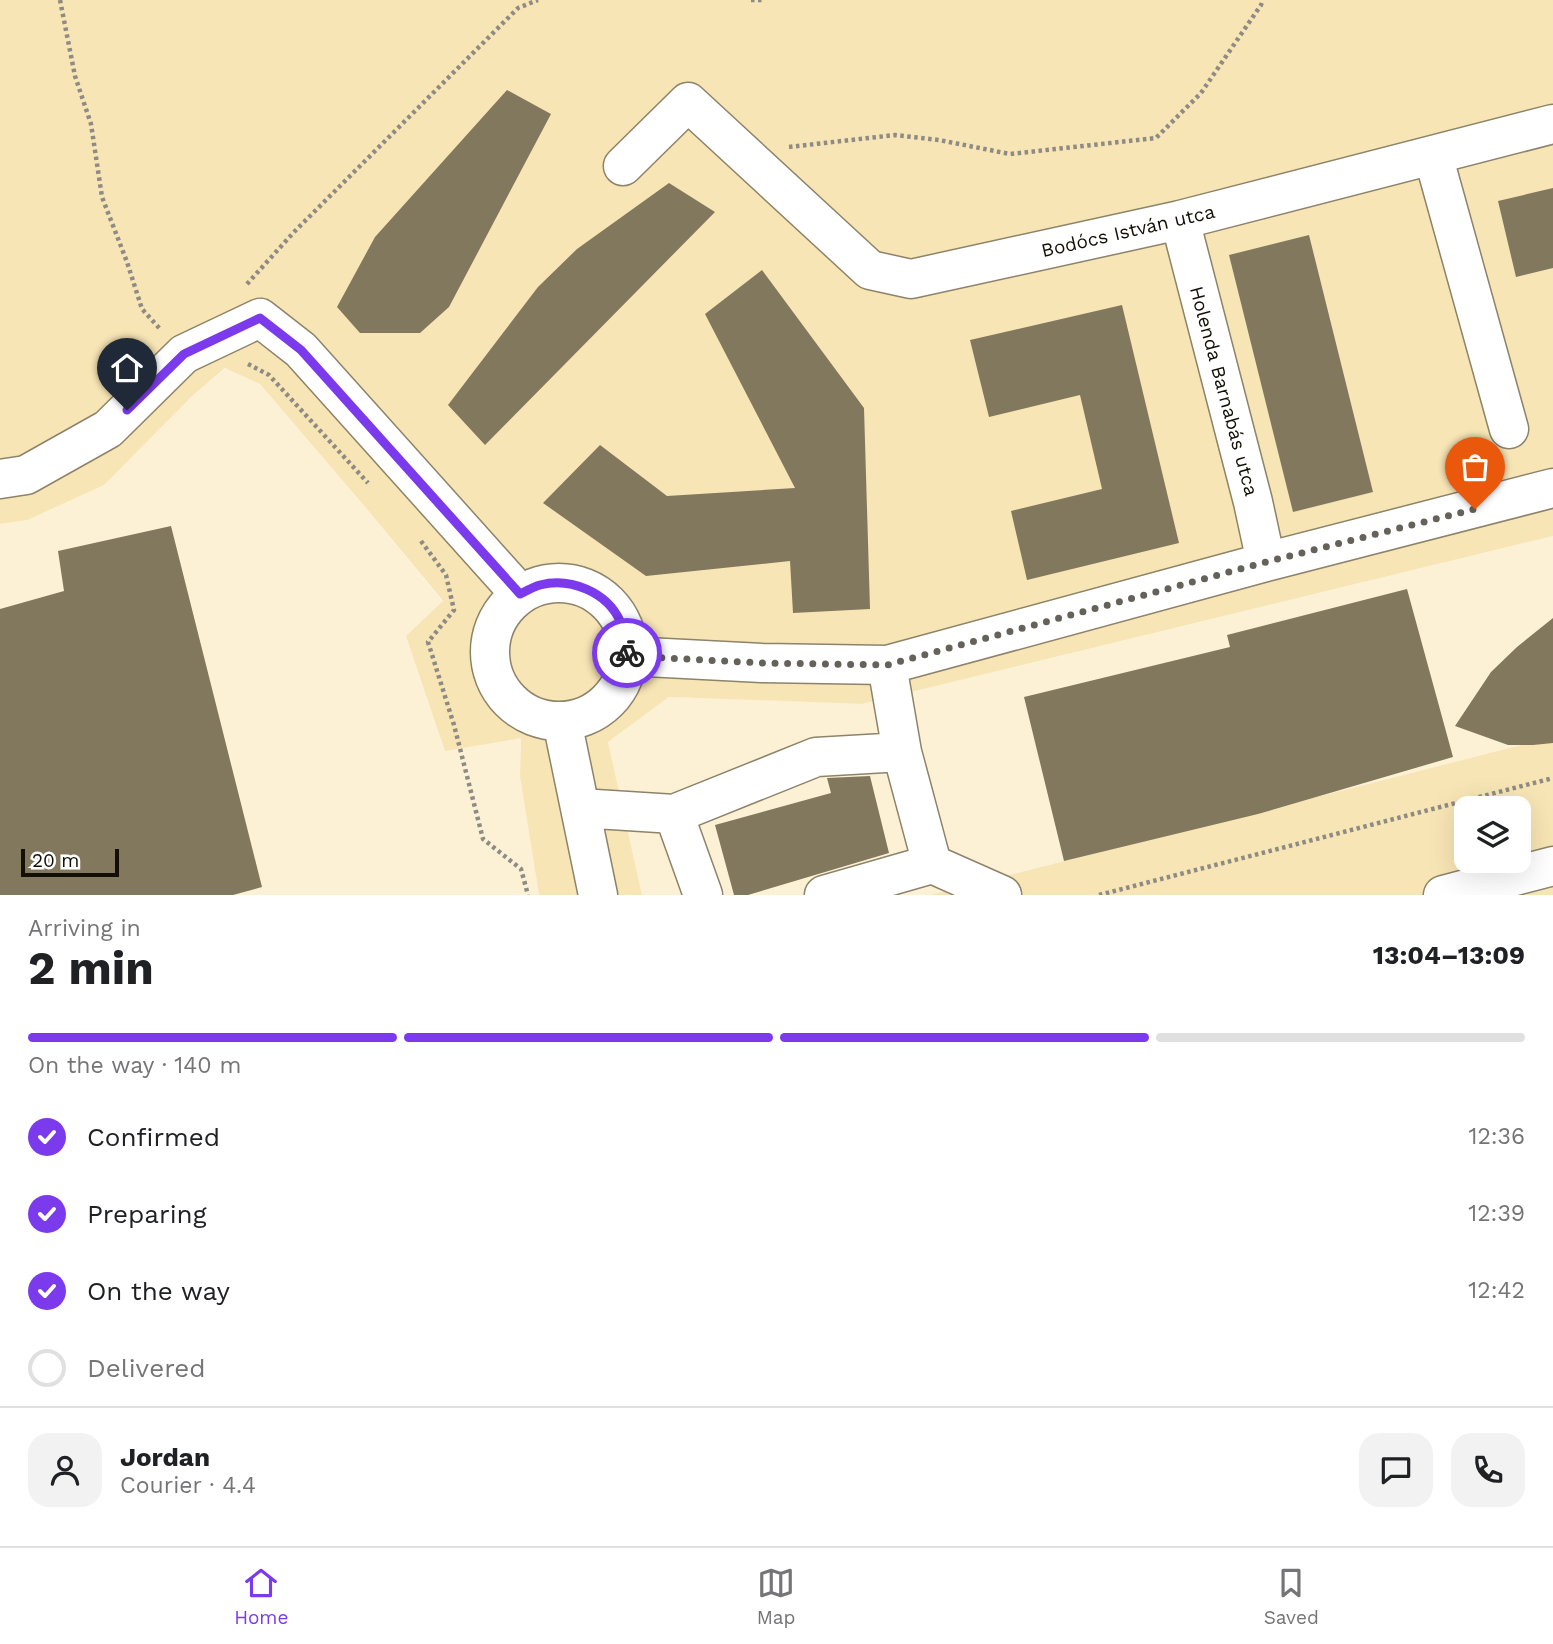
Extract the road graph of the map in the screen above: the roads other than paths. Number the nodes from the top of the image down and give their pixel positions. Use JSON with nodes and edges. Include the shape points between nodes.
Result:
{"nodes":[{"id":1,"x":1553,"y":124,"type":"edge"},
{"id":2,"x":1433,"y":155,"type":"junction"},
{"id":3,"x":623,"y":166,"type":"dead end"},
{"id":4,"x":1180,"y":220,"type":"junction"},
{"id":5,"x":1509,"y":429,"type":"dead end"},
{"id":6,"x":0,"y":479,"type":"edge"},
{"id":7,"x":1553,"y":488,"type":"edge"},
{"id":8,"x":1266,"y":562,"type":"junction"},
{"id":9,"x":520,"y":594,"type":"junction"},
{"id":10,"x":627,"y":656,"type":"junction"},
{"id":11,"x":887,"y":665,"type":"junction"},
{"id":12,"x":562,"y":721,"type":"junction"},
{"id":13,"x":902,"y":752,"type":"junction"},
{"id":14,"x":580,"y":808,"type":"junction"},
{"id":15,"x":674,"y":814,"type":"junction"},
{"id":16,"x":932,"y":864,"type":"junction"},
{"id":17,"x":1553,"y":866,"type":"edge"},
{"id":18,"x":598,"y":895,"type":"edge"},
{"id":19,"x":703,"y":895,"type":"edge"},
{"id":20,"x":824,"y":895,"type":"edge"},
{"id":21,"x":1002,"y":895,"type":"edge"},
{"id":22,"x":1443,"y":895,"type":"edge"}],
"edges":[{"from":1,"to":2,"type":"street","name":"Bodócs István utca"},
{"from":2,"to":4,"type":"street","name":"Bodócs István utca"},
{"from":2,"to":5,"type":"street"},
{"from":3,"to":4,"type":"street","name":"Bodócs István utca","via":[[688,102],[870,270],[911,279]]},
{"from":4,"to":8,"type":"street","name":"Holenda Barnabás utca"},
{"from":6,"to":9,"type":"street","via":[[26,475],[108,429],[184,354],[260,318],[301,350]]},
{"from":7,"to":8,"type":"street"},
{"from":8,"to":11,"type":"street"},
{"from":9,"to":10,"type":"street","via":[[540,585],[564,583],[587,589],[615,611],[626,638]]},
{"from":9,"to":12,"type":"street","via":[[495,624],[492,668],[498,684],[518,707]]},
{"from":10,"to":11,"type":"street"},
{"from":10,"to":12,"type":"street","via":[[624,673],[606,702],[592,712]]},
{"from":11,"to":13,"type":"street"},
{"from":12,"to":14,"type":"street"},
{"from":13,"to":15,"type":"street","via":[[816,757]]},
{"from":13,"to":16,"type":"street"},
{"from":14,"to":15,"type":"street"},
{"from":14,"to":18,"type":"street"},
{"from":15,"to":19,"type":"street"},
{"from":16,"to":20,"type":"street"},
{"from":16,"to":21,"type":"street"},
{"from":17,"to":22,"type":"street"}]}
